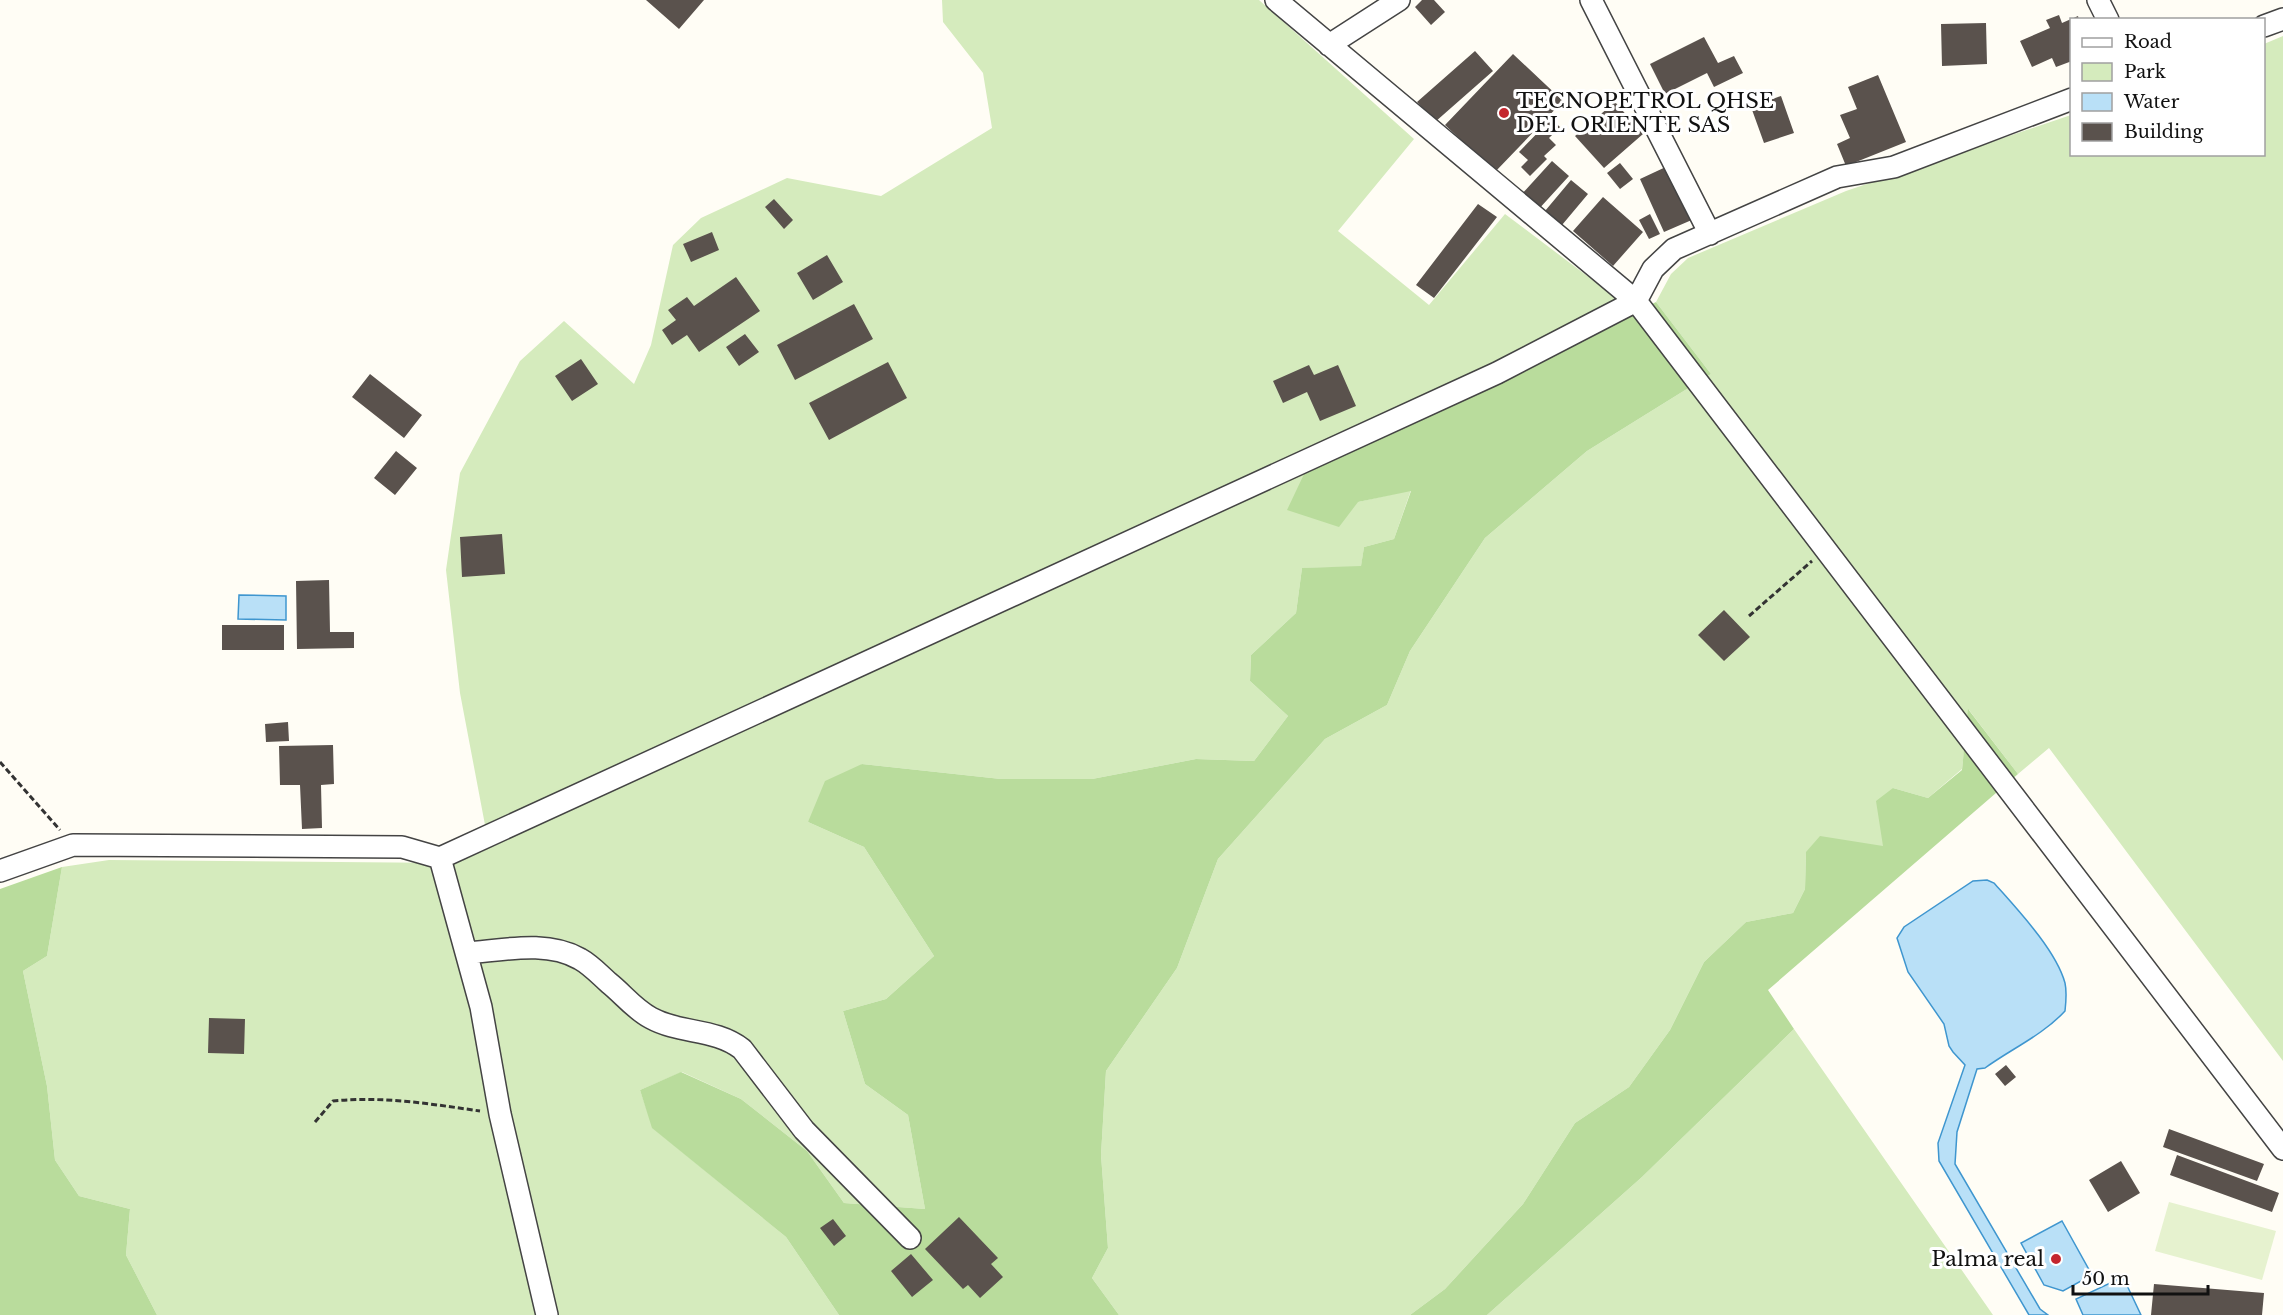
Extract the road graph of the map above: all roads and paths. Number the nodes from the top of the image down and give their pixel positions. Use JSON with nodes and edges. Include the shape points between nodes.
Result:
{"nodes":[{"id":1,"x":1276,"y":0,"type":"edge"},
{"id":2,"x":1399,"y":0,"type":"edge"},
{"id":3,"x":1591,"y":0,"type":"edge"},
{"id":4,"x":2097,"y":0,"type":"edge"},
{"id":5,"x":2107,"y":18,"type":"edge"},
{"id":6,"x":2283,"y":19,"type":"edge"},
{"id":7,"x":2265,"y":26,"type":"edge"},
{"id":8,"x":1329,"y":45,"type":"junction"},
{"id":9,"x":2070,"y":100,"type":"edge"},
{"id":10,"x":1710,"y":234,"type":"junction"},
{"id":11,"x":1636,"y":301,"type":"junction"},
{"id":12,"x":1825,"y":550,"type":"junction"},
{"id":13,"x":1749,"y":616,"type":"dead end"},
{"id":14,"x":0,"y":762,"type":"edge"},
{"id":15,"x":73,"y":846,"type":"junction"},
{"id":16,"x":440,"y":858,"type":"junction"},
{"id":17,"x":0,"y":871,"type":"edge"},
{"id":18,"x":467,"y":953,"type":"junction"},
{"id":19,"x":500,"y":1114,"type":"junction"},
{"id":20,"x":315,"y":1122,"type":"dead end"},
{"id":21,"x":2283,"y":1149,"type":"edge"},
{"id":22,"x":910,"y":1238,"type":"dead end"},
{"id":23,"x":547,"y":1315,"type":"edge"}],
"edges":[{"from":1,"to":8,"type":"street"},
{"from":2,"to":8,"type":"street"},
{"from":3,"to":10,"type":"street"},
{"from":4,"to":5,"type":"street"},
{"from":6,"to":7,"type":"street"},
{"from":8,"to":11,"type":"street"},
{"from":9,"to":10,"type":"street","via":[[1894,167],[1837,177]]},
{"from":10,"to":11,"type":"street","via":[[1674,249],[1653,269]]},
{"from":11,"to":12,"type":"street"},
{"from":11,"to":16,"type":"street","via":[[1497,374]]},
{"from":12,"to":13,"type":"path"},
{"from":12,"to":21,"type":"street"},
{"from":14,"to":15,"type":"path"},
{"from":15,"to":16,"type":"street","via":[[402,847]]},
{"from":15,"to":17,"type":"street"},
{"from":16,"to":18,"type":"street"},
{"from":18,"to":19,"type":"street"},
{"from":18,"to":22,"type":"street","via":[[542,947],[560,952],[580,959],[652,1019],[731,1041],[804,1130]]},
{"from":19,"to":20,"type":"path","via":[[397,1100],[354,1099],[333,1101]]},
{"from":19,"to":23,"type":"street"}]}
